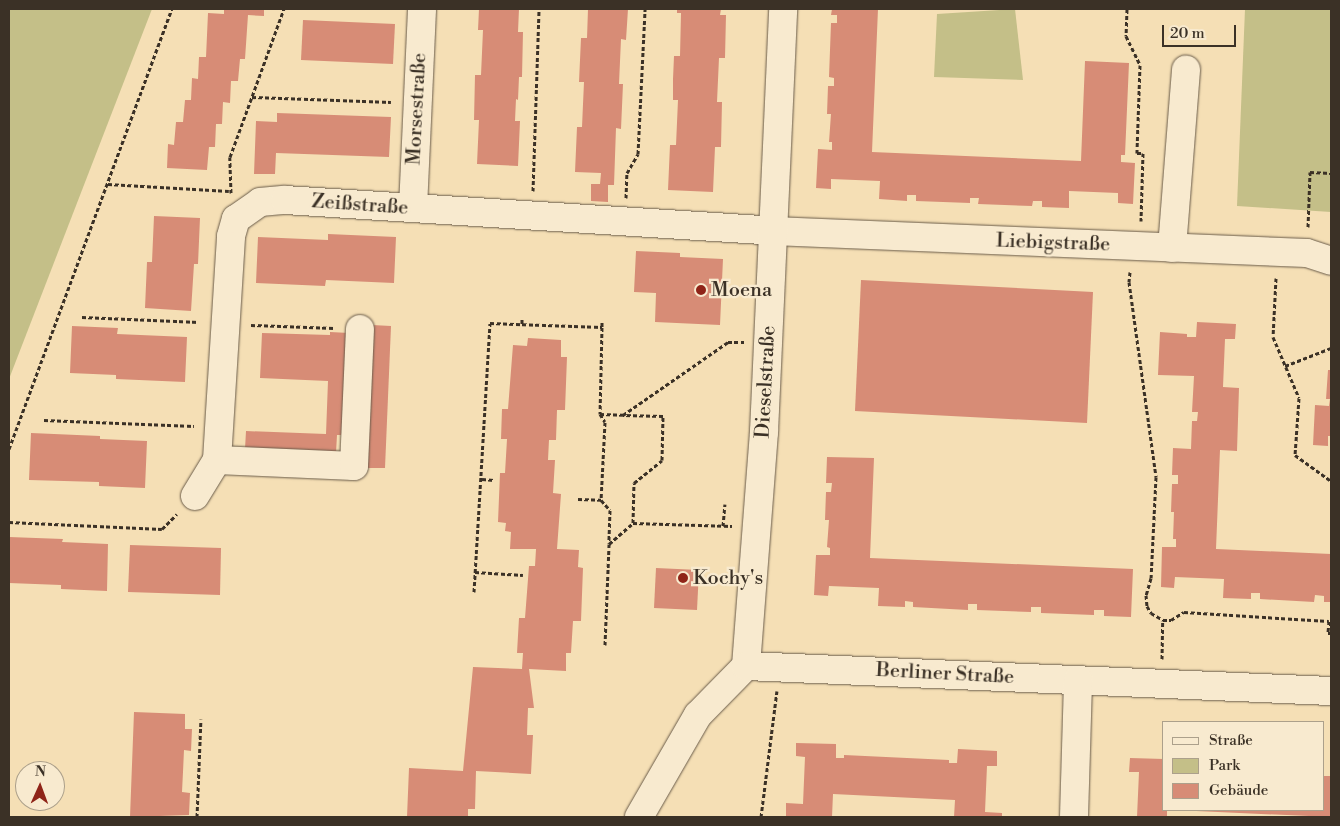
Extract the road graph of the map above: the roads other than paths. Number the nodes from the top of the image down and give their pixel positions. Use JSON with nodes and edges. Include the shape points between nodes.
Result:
{"nodes":[{"id":1,"x":422,"y":9,"type":"edge"},
{"id":2,"x":783,"y":9,"type":"edge"},
{"id":3,"x":1186,"y":70,"type":"dead end"},
{"id":4,"x":413,"y":208,"type":"junction"},
{"id":5,"x":773,"y":231,"type":"junction"},
{"id":6,"x":1172,"y":248,"type":"junction"},
{"id":7,"x":1319,"y":257,"type":"edge"},
{"id":8,"x":360,"y":329,"type":"road end"},
{"id":9,"x":217,"y":460,"type":"junction"},
{"id":10,"x":195,"y":496,"type":"road end"},
{"id":11,"x":746,"y":666,"type":"junction"},
{"id":12,"x":1078,"y":680,"type":"junction"},
{"id":13,"x":1331,"y":691,"type":"edge"},
{"id":14,"x":639,"y":817,"type":"edge"},
{"id":15,"x":1074,"y":817,"type":"edge"}],
"edges":[{"from":1,"to":4,"type":"street","name":"Morsestraße"},
{"from":2,"to":5,"type":"street","name":"Dieselstraße"},
{"from":3,"to":6,"type":"street"},
{"from":4,"to":5,"type":"street","name":"Zeißstraße"},
{"from":4,"to":9,"type":"street","name":"Zeißstraße","via":[[285,200],[237,201],[236,219],[230,236]]},
{"from":5,"to":6,"type":"street","name":"Liebigstraße"},
{"from":5,"to":11,"type":"street","name":"Dieselstraße","via":[[758,527]]},
{"from":6,"to":7,"type":"street","name":"Liebigstraße"},
{"from":8,"to":9,"type":"street","via":[[354,466]]},
{"from":9,"to":10,"type":"street"},
{"from":11,"to":12,"type":"street","name":"Berliner Straße"},
{"from":11,"to":14,"type":"street","via":[[698,715]]},
{"from":12,"to":13,"type":"street","name":"Berliner Straße"},
{"from":12,"to":15,"type":"street"}]}
